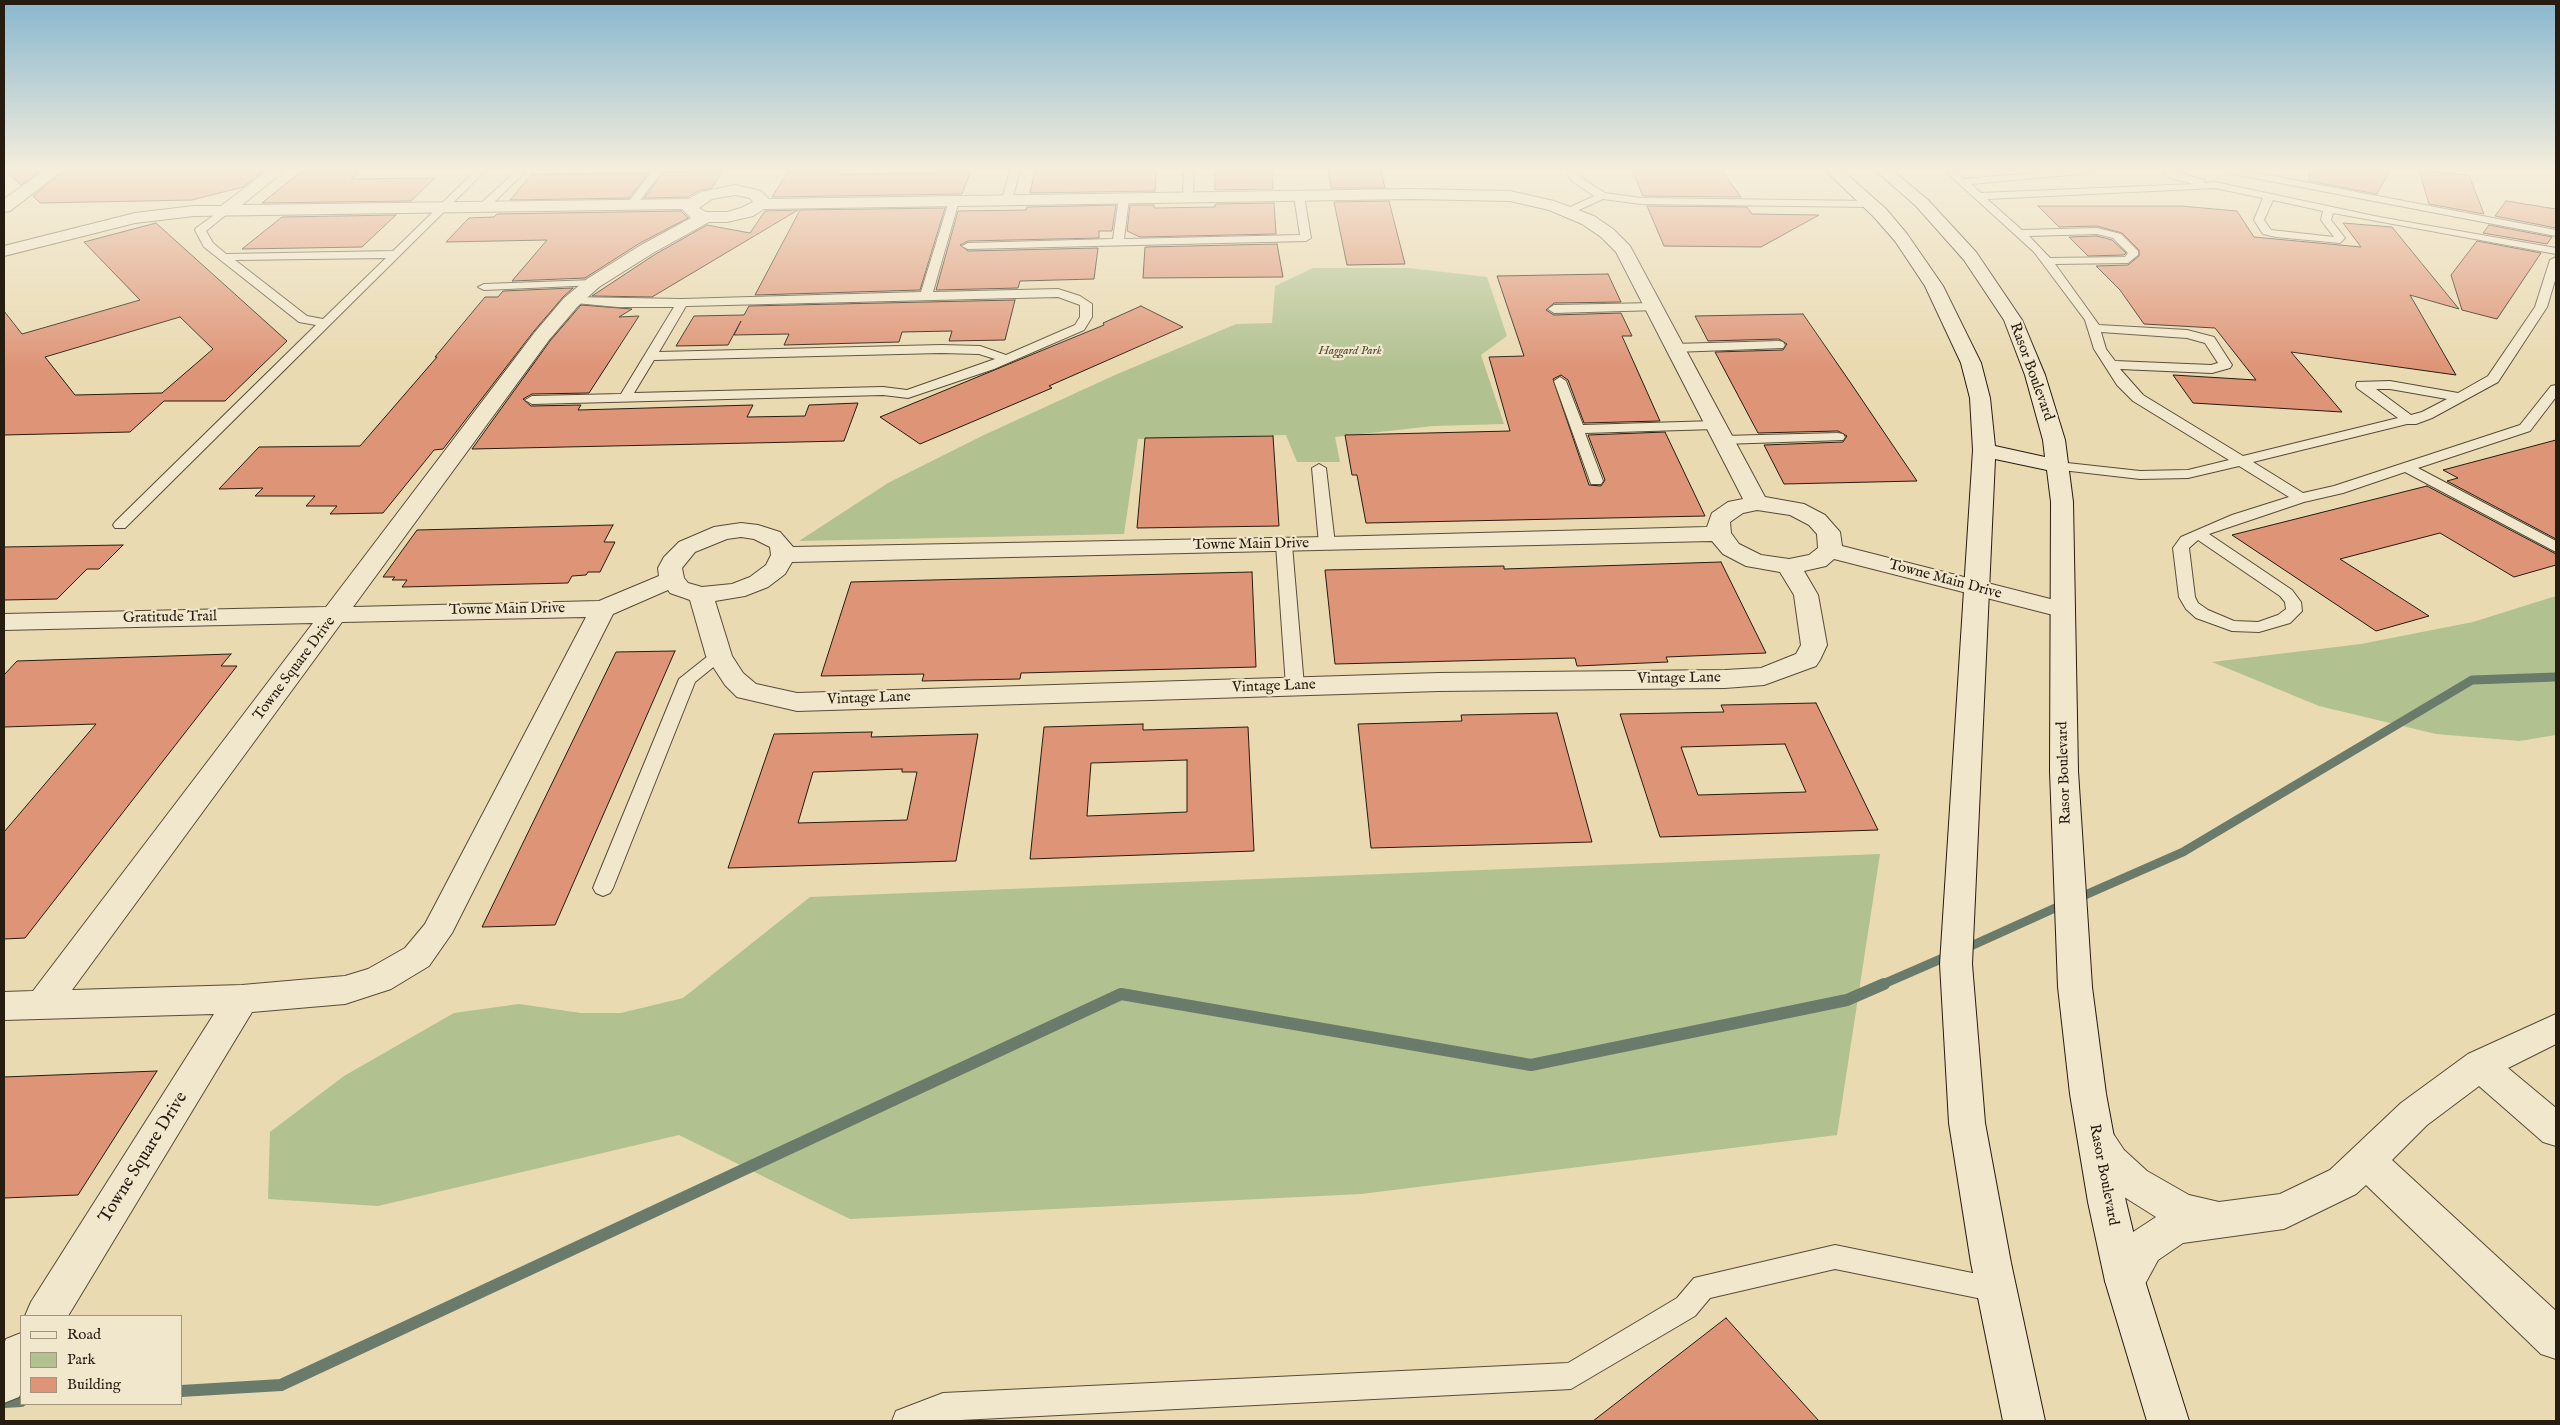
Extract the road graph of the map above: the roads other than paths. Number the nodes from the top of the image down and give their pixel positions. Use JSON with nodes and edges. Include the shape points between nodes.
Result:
{"nodes":[{"id":1,"x":47,"y":236,"type":"edge"},
{"id":2,"x":203,"y":236,"type":"edge"},
{"id":3,"x":415,"y":236,"type":"edge"},
{"id":4,"x":664,"y":236,"type":"edge"},
{"id":5,"x":943,"y":236,"type":"edge"},
{"id":6,"x":1119,"y":236,"type":"edge"},
{"id":7,"x":1306,"y":236,"type":"edge"},
{"id":8,"x":1610,"y":236,"type":"edge"},
{"id":9,"x":1900,"y":236,"type":"edge"},
{"id":10,"x":1952,"y":236,"type":"edge"},
{"id":11,"x":2022,"y":236,"type":"edge"},
{"id":12,"x":2117,"y":236,"type":"edge"},
{"id":13,"x":2297,"y":236,"type":"edge"},
{"id":14,"x":2339,"y":236,"type":"edge"},
{"id":15,"x":2475,"y":236,"type":"edge"},
{"id":16,"x":1118,"y":242,"type":"junction"},
{"id":17,"x":11,"y":244,"type":"edge"},
{"id":18,"x":968,"y":246,"type":"dead end"},
{"id":19,"x":2556,"y":251,"type":"edge"},
{"id":20,"x":397,"y":254,"type":"junction"},
{"id":21,"x":223,"y":257,"type":"junction"},
{"id":22,"x":2045,"y":260,"type":"junction"},
{"id":23,"x":2556,"y":260,"type":"edge"},
{"id":24,"x":593,"y":284,"type":"junction"},
{"id":25,"x":484,"y":287,"type":"dead end"},
{"id":26,"x":926,"y":295,"type":"junction"},
{"id":27,"x":575,"y":299,"type":"junction"},
{"id":28,"x":682,"y":303,"type":"junction"},
{"id":29,"x":1654,"y":307,"type":"junction"},
{"id":30,"x":1554,"y":309,"type":"dead end"},
{"id":31,"x":326,"y":324,"type":"junction"},
{"id":32,"x":2093,"y":328,"type":"junction"},
{"id":33,"x":1779,"y":345,"type":"dead end"},
{"id":34,"x":1674,"y":348,"type":"junction"},
{"id":35,"x":650,"y":356,"type":"junction"},
{"id":36,"x":1006,"y":359,"type":"junction"},
{"id":37,"x":2111,"y":365,"type":"junction"},
{"id":38,"x":1560,"y":381,"type":"dead end"},
{"id":39,"x":2556,"y":389,"type":"edge"},
{"id":40,"x":2460,"y":397,"type":"junction"},
{"id":41,"x":625,"y":398,"type":"junction"},
{"id":42,"x":532,"y":400,"type":"dead end"},
{"id":43,"x":2411,"y":421,"type":"junction"},
{"id":44,"x":1577,"y":428,"type":"junction"},
{"id":45,"x":1719,"y":432,"type":"junction"},
{"id":46,"x":1838,"y":437,"type":"dead end"},
{"id":47,"x":1984,"y":450,"type":"junction"},
{"id":48,"x":2240,"y":460,"type":"junction"},
{"id":49,"x":2058,"y":466,"type":"junction"},
{"id":50,"x":1319,"y":468,"type":"dead end"},
{"id":51,"x":2407,"y":468,"type":"junction"},
{"id":52,"x":1596,"y":481,"type":"dead end"},
{"id":53,"x":2301,"y":498,"type":"junction"},
{"id":54,"x":1757,"y":503,"type":"junction"},
{"id":55,"x":120,"y":525,"type":"dead end"},
{"id":56,"x":2198,"y":532,"type":"junction"},
{"id":57,"x":1719,"y":534,"type":"junction"},
{"id":58,"x":1327,"y":544,"type":"junction"},
{"id":59,"x":1284,"y":545,"type":"junction"},
{"id":60,"x":2556,"y":547,"type":"edge"},
{"id":61,"x":1830,"y":550,"type":"junction"},
{"id":62,"x":783,"y":555,"type":"junction"},
{"id":63,"x":1789,"y":566,"type":"junction"},
{"id":64,"x":672,"y":579,"type":"junction"},
{"id":65,"x":1978,"y":590,"type":"junction"},
{"id":66,"x":701,"y":594,"type":"junction"},
{"id":67,"x":603,"y":609,"type":"junction"},
{"id":68,"x":2061,"y":609,"type":"junction"},
{"id":69,"x":336,"y":614,"type":"junction"},
{"id":70,"x":4,"y":622,"type":"edge"},
{"id":71,"x":719,"y":656,"type":"junction"},
{"id":72,"x":1295,"y":686,"type":"junction"},
{"id":73,"x":603,"y":888,"type":"dead end"},
{"id":74,"x":242,"y":998,"type":"junction"},
{"id":75,"x":43,"y":1004,"type":"junction"},
{"id":76,"x":4,"y":1006,"type":"edge"},
{"id":77,"x":2556,"y":1028,"type":"edge"},
{"id":78,"x":2480,"y":1066,"type":"junction"},
{"id":79,"x":2556,"y":1130,"type":"edge"},
{"id":80,"x":2096,"y":1139,"type":"junction"},
{"id":81,"x":2366,"y":1160,"type":"junction"},
{"id":82,"x":2220,"y":1219,"type":"junction"},
{"id":83,"x":2125,"y":1281,"type":"junction"},
{"id":84,"x":1997,"y":1290,"type":"junction"},
{"id":85,"x":46,"y":1315,"type":"edge"},
{"id":86,"x":2556,"y":1339,"type":"edge"},
{"id":87,"x":20,"y":1356,"type":"edge"},
{"id":88,"x":4,"y":1382,"type":"edge"},
{"id":89,"x":906,"y":1421,"type":"edge"},
{"id":90,"x":2024,"y":1421,"type":"edge"},
{"id":91,"x":2168,"y":1421,"type":"edge"}],
"edges":[{"from":1,"to":17,"type":"street"},
{"from":2,"to":21,"type":"lane","via":[[208,245]]},
{"from":3,"to":20,"type":"lane"},
{"from":4,"to":24,"type":"street","name":"Towne Square Drive"},
{"from":5,"to":26,"type":"lane"},
{"from":6,"to":16,"type":"lane"},
{"from":7,"to":16,"type":"lane"},
{"from":8,"to":29,"type":"street","via":[[1624,250]]},
{"from":9,"to":47,"type":"street","via":[[1934,286],[1972,363],[1983,420]]},
{"from":10,"to":49,"type":"street","name":"Rasor Boulevard","via":[[1970,256],[2013,320],[2035,375]]},
{"from":11,"to":22,"type":"lane"},
{"from":12,"to":22,"type":"lane","via":[[2134,254],[2128,260]]},
{"from":13,"to":14,"type":"lane","via":[[2336,241]]},
{"from":15,"to":19,"type":"lane"},
{"from":16,"to":18,"type":"lane"},
{"from":20,"to":21,"type":"lane"},
{"from":20,"to":31,"type":"lane"},
{"from":21,"to":31,"type":"lane","via":[[303,319]]},
{"from":22,"to":32,"type":"lane","via":[[2091,320]]},
{"from":23,"to":40,"type":"lane","via":[[2541,307],[2493,379]]},
{"from":24,"to":25,"type":"lane"},
{"from":24,"to":27,"type":"street","name":"Towne Square Drive"},
{"from":26,"to":28,"type":"lane"},
{"from":26,"to":36,"type":"lane","via":[[1058,293],[1086,304],[1086,317],[1080,327]]},
{"from":27,"to":28,"type":"lane"},
{"from":27,"to":69,"type":"street","name":"Towne Square Drive","via":[[542,336]]},
{"from":28,"to":35,"type":"lane"},
{"from":29,"to":30,"type":"lane"},
{"from":29,"to":34,"type":"street"},
{"from":31,"to":55,"type":"lane"},
{"from":32,"to":37,"type":"lane","via":[[2100,349]]},
{"from":32,"to":37,"type":"lane","via":[[2187,334],[2210,340],[2226,365],[2212,369]]},
{"from":33,"to":34,"type":"lane"},
{"from":34,"to":45,"type":"street"},
{"from":35,"to":36,"type":"lane","via":[[941,349],[980,350]]},
{"from":35,"to":41,"type":"lane"},
{"from":36,"to":41,"type":"lane","via":[[908,394],[882,391]]},
{"from":37,"to":48,"type":"lane","via":[[2138,398]]},
{"from":38,"to":44,"type":"lane"},
{"from":39,"to":51,"type":"lane","via":[[2525,428]]},
{"from":40,"to":43,"type":"lane","via":[[2428,416]]},
{"from":40,"to":43,"type":"lane","via":[[2390,384],[2362,386]]},
{"from":41,"to":42,"type":"lane"},
{"from":43,"to":48,"type":"lane"},
{"from":44,"to":45,"type":"lane"},
{"from":44,"to":52,"type":"lane"},
{"from":45,"to":46,"type":"lane"},
{"from":45,"to":54,"type":"street"},
{"from":47,"to":49,"type":"street"},
{"from":47,"to":65,"type":"street"},
{"from":48,"to":49,"type":"lane","via":[[2188,474],[2140,475]]},
{"from":48,"to":53,"type":"lane"},
{"from":49,"to":68,"type":"street","name":"Rasor Boulevard","via":[[2062,502]]},
{"from":50,"to":58,"type":"lane"},
{"from":51,"to":53,"type":"lane"},
{"from":51,"to":60,"type":"lane"},
{"from":53,"to":56,"type":"lane"},
{"from":54,"to":57,"type":"street","via":[[1736,506],[1724,514],[1718,523]]},
{"from":54,"to":61,"type":"street","via":[[1781,505],[1808,515],[1828,532]]},
{"from":56,"to":56,"type":"lane","via":[[2181,548],[2187,597],[2192,606],[2216,620],[2246,627],[2273,623],[2294,610],[2294,602],[2286,593]]},
{"from":57,"to":58,"type":"street","name":"Towne Main Drive"},
{"from":57,"to":63,"type":"street","via":[[1731,548],[1744,556],[1767,564]]},
{"from":58,"to":59,"type":"street","name":"Towne Main Drive"},
{"from":59,"to":62,"type":"street","name":"Towne Main Drive"},
{"from":59,"to":72,"type":"lane"},
{"from":61,"to":63,"type":"street","via":[[1817,561]]},
{"from":61,"to":65,"type":"street","name":"Towne Main Drive"},
{"from":62,"to":64,"type":"street","via":[[781,545],[772,537],[741,530],[722,532],[703,538],[682,552],[670,568]]},
{"from":62,"to":66,"type":"street","via":[[776,569],[759,582],[736,591]]},
{"from":63,"to":72,"type":"street","name":"Vintage Lane","via":[[1806,595],[1814,645],[1807,660],[1764,676]]},
{"from":64,"to":66,"type":"street","via":[[679,588]]},
{"from":64,"to":67,"type":"street","name":"Towne Main Drive"},
{"from":65,"to":68,"type":"street","name":"Towne Main Drive"},
{"from":65,"to":84,"type":"street","via":[[1956,964],[1967,1123]]},
{"from":66,"to":71,"type":"street","name":"Vintage Lane"},
{"from":67,"to":69,"type":"street","name":"Towne Main Drive"},
{"from":67,"to":74,"type":"street","via":[[436,933],[417,957],[379,979],[345,990]]},
{"from":68,"to":80,"type":"street","name":"Rasor Boulevard","via":[[2064,770],[2075,987]]},
{"from":69,"to":70,"type":"street","name":"Gratitude Trail"},
{"from":69,"to":75,"type":"street","name":"Towne Square Drive"},
{"from":71,"to":72,"type":"street","name":"Vintage Lane","via":[[734,679],[747,691],[797,702]]},
{"from":71,"to":73,"type":"lane","via":[[688,679]]},
{"from":74,"to":75,"type":"street"},
{"from":74,"to":85,"type":"street","name":"Towne Square Drive"},
{"from":75,"to":76,"type":"street"},
{"from":77,"to":78,"type":"street"},
{"from":78,"to":79,"type":"street"},
{"from":78,"to":81,"type":"street","via":[[2414,1114]]},
{"from":80,"to":82,"type":"street","via":[[2123,1173],[2161,1201],[2186,1212]]},
{"from":80,"to":83,"type":"street","name":"Rasor Boulevard"},
{"from":81,"to":82,"type":"street","via":[[2343,1182],[2284,1211]]},
{"from":81,"to":86,"type":"street"},
{"from":82,"to":83,"type":"street","via":[[2176,1226],[2144,1247]]},
{"from":83,"to":91,"type":"street","name":"Rasor Boulevard"},
{"from":84,"to":89,"type":"lane","via":[[1835,1257],[1704,1287],[1686,1307],[1571,1376],[943,1408]]},
{"from":84,"to":90,"type":"street"},
{"from":87,"to":88,"type":"street"}]}
